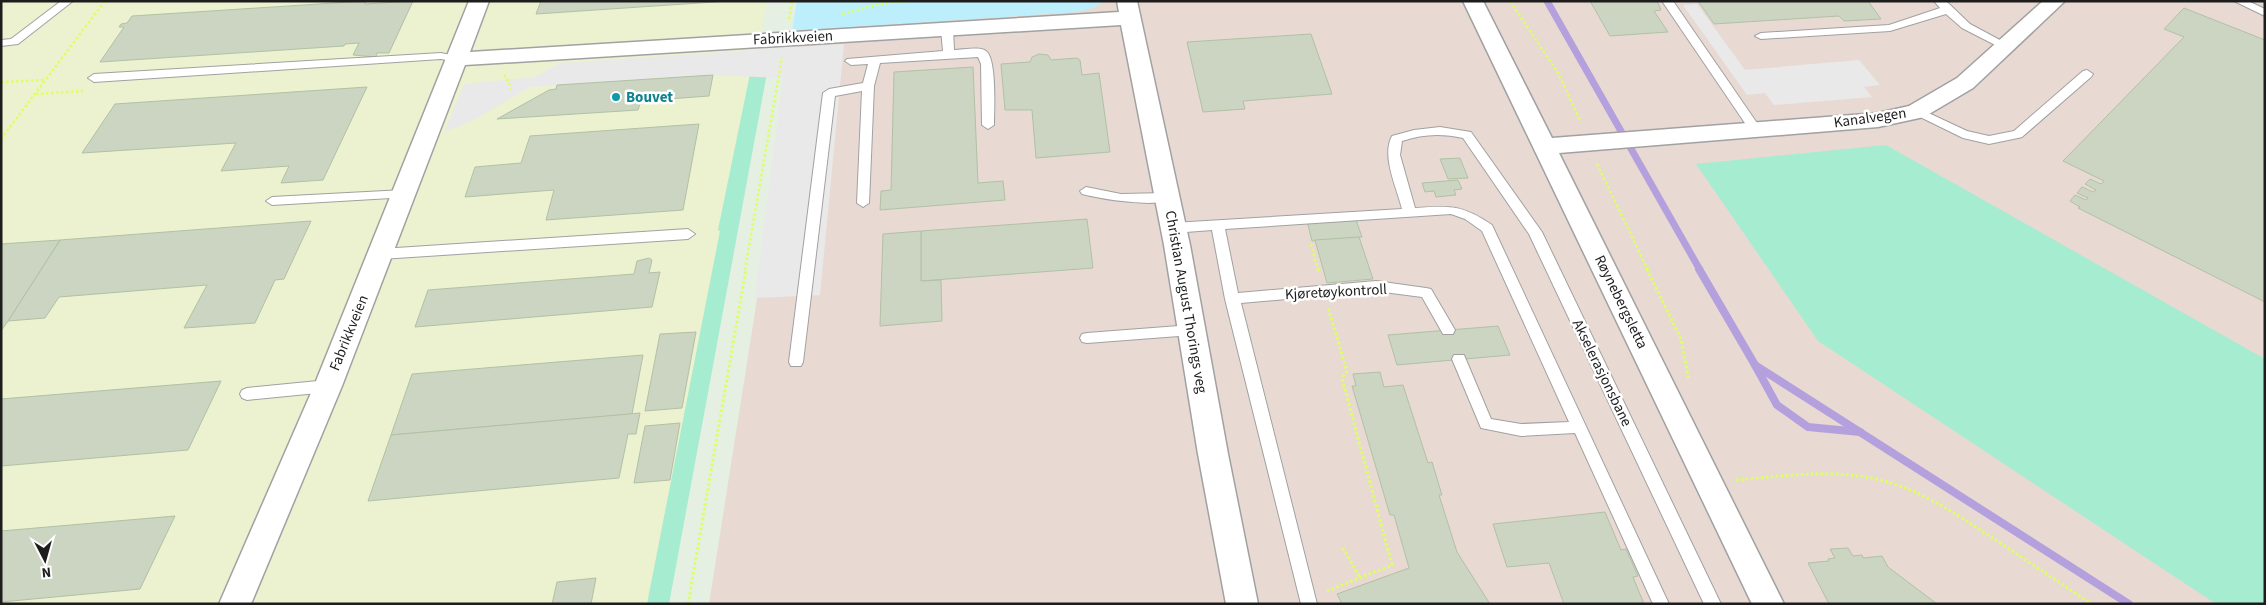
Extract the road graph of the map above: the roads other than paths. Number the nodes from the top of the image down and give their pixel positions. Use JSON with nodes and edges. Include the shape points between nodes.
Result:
{"nodes":[{"id":1,"x":68,"y":1,"type":"edge"},
{"id":2,"x":480,"y":1,"type":"edge"},
{"id":3,"x":1473,"y":1,"type":"edge"},
{"id":4,"x":1667,"y":1,"type":"edge"},
{"id":5,"x":2055,"y":1,"type":"edge"},
{"id":6,"x":2239,"y":1,"type":"edge"},
{"id":7,"x":1942,"y":6,"type":"edge"},
{"id":8,"x":1129,"y":9,"type":"edge"},
{"id":9,"x":2265,"y":13,"type":"edge"},
{"id":10,"x":947,"y":29,"type":"junction"},
{"id":11,"x":1760,"y":36,"type":"dead end"},
{"id":12,"x":1,"y":43,"type":"edge"},
{"id":13,"x":2007,"y":47,"type":"junction"},
{"id":14,"x":949,"y":54,"type":"junction"},
{"id":15,"x":456,"y":59,"type":"junction"},
{"id":16,"x":875,"y":60,"type":"junction"},
{"id":17,"x":851,"y":61,"type":"dead end"},
{"id":18,"x":2087,"y":74,"type":"dead end"},
{"id":19,"x":94,"y":78,"type":"dead end"},
{"id":20,"x":868,"y":86,"type":"junction"},
{"id":21,"x":1916,"y":112,"type":"junction"},
{"id":22,"x":988,"y":125,"type":"dead end"},
{"id":23,"x":1755,"y":130,"type":"junction"},
{"id":24,"x":1646,"y":138,"type":"joint"},
{"id":25,"x":1544,"y":146,"type":"junction"},
{"id":26,"x":1086,"y":191,"type":"dead end"},
{"id":27,"x":404,"y":194,"type":"junction"},
{"id":28,"x":1167,"y":196,"type":"junction"},
{"id":29,"x":272,"y":201,"type":"dead end"},
{"id":30,"x":863,"y":203,"type":"dead end"},
{"id":31,"x":1409,"y":211,"type":"junction"},
{"id":32,"x":1218,"y":226,"type":"junction"},
{"id":33,"x":1173,"y":228,"type":"junction"},
{"id":34,"x":688,"y":234,"type":"dead end"},
{"id":35,"x":381,"y":254,"type":"junction"},
{"id":36,"x":1232,"y":299,"type":"junction"},
{"id":37,"x":1192,"y":330,"type":"junction"},
{"id":38,"x":1448,"y":330,"type":"dead end"},
{"id":39,"x":1087,"y":338,"type":"dead end"},
{"id":40,"x":1459,"y":359,"type":"dead end"},
{"id":41,"x":796,"y":362,"type":"dead end"},
{"id":42,"x":328,"y":386,"type":"junction"},
{"id":43,"x":247,"y":394,"type":"dead end"},
{"id":44,"x":1579,"y":427,"type":"junction"},
{"id":45,"x":1314,"y":599,"type":"edge"},
{"id":46,"x":235,"y":604,"type":"edge"},
{"id":47,"x":1242,"y":604,"type":"edge"},
{"id":48,"x":1662,"y":604,"type":"edge"},
{"id":49,"x":1713,"y":604,"type":"edge"},
{"id":50,"x":1768,"y":604,"type":"edge"}],
"edges":[{"from":1,"to":12,"type":"lane","via":[[14,42]]},
{"from":2,"to":15,"type":"street","name":"Fabrikkveien"},
{"from":3,"to":25,"type":"street","name":"Røynebergsletta"},
{"from":4,"to":23,"type":"lane"},
{"from":5,"to":13,"type":"street","name":"Kanalvegen"},
{"from":6,"to":9,"type":"lane"},
{"from":7,"to":11,"type":"lane","via":[[1890,28]]},
{"from":7,"to":13,"type":"lane","via":[[1966,26]]},
{"from":8,"to":10,"type":"street","name":"Fabrikkveien"},
{"from":8,"to":28,"type":"street","name":"Christian August Thorings veg"},
{"from":10,"to":14,"type":"lane"},
{"from":10,"to":15,"type":"street","name":"Fabrikkveien"},
{"from":13,"to":21,"type":"street","name":"Kanalvegen","via":[[1965,83]]},
{"from":14,"to":16,"type":"lane"},
{"from":14,"to":22,"type":"lane","via":[[982,53],[987,64]]},
{"from":15,"to":19,"type":"lane","via":[[441,56]]},
{"from":15,"to":27,"type":"street","name":"Fabrikkveien"},
{"from":16,"to":17,"type":"lane"},
{"from":16,"to":20,"type":"lane"},
{"from":18,"to":21,"type":"lane","via":[[2018,134],[1989,140],[1963,134]]},
{"from":20,"to":30,"type":"lane"},
{"from":20,"to":41,"type":"lane","via":[[829,93]]},
{"from":21,"to":23,"type":"street","name":"Kanalvegen","via":[[1878,120]]},
{"from":23,"to":24,"type":"street","name":"Kanalvegen"},
{"from":24,"to":25,"type":"street"},
{"from":25,"to":50,"type":"street","name":"Røynebergsletta"},
{"from":26,"to":28,"type":"lane","via":[[1121,198]]},
{"from":27,"to":29,"type":"lane"},
{"from":27,"to":35,"type":"street","name":"Fabrikkveien"},
{"from":28,"to":33,"type":"street","name":"Christian August Thorings veg"},
{"from":31,"to":32,"type":"lane"},
{"from":31,"to":44,"type":"lane","via":[[1452,210],[1470,216],[1487,228]]},
{"from":31,"to":49,"type":"lane","name":"Akselerasjonsbane","via":[[1394,155],[1396,139],[1414,132],[1448,130],[1467,135],[1535,232]]},
{"from":32,"to":33,"type":"lane"},
{"from":32,"to":36,"type":"lane"},
{"from":33,"to":37,"type":"street","name":"Christian August Thorings veg"},
{"from":34,"to":35,"type":"lane"},
{"from":35,"to":42,"type":"street","name":"Fabrikkveien"},
{"from":36,"to":38,"type":"lane","name":"Kjøretøykontroll","via":[[1376,286],[1426,293]]},
{"from":36,"to":45,"type":"lane"},
{"from":37,"to":39,"type":"lane"},
{"from":37,"to":47,"type":"street","name":"Christian August Thorings veg"},
{"from":40,"to":44,"type":"lane","via":[[1486,424],[1507,430]]},
{"from":42,"to":43,"type":"lane"},
{"from":42,"to":46,"type":"street","name":"Fabrikkveien"},
{"from":44,"to":48,"type":"lane"}]}
